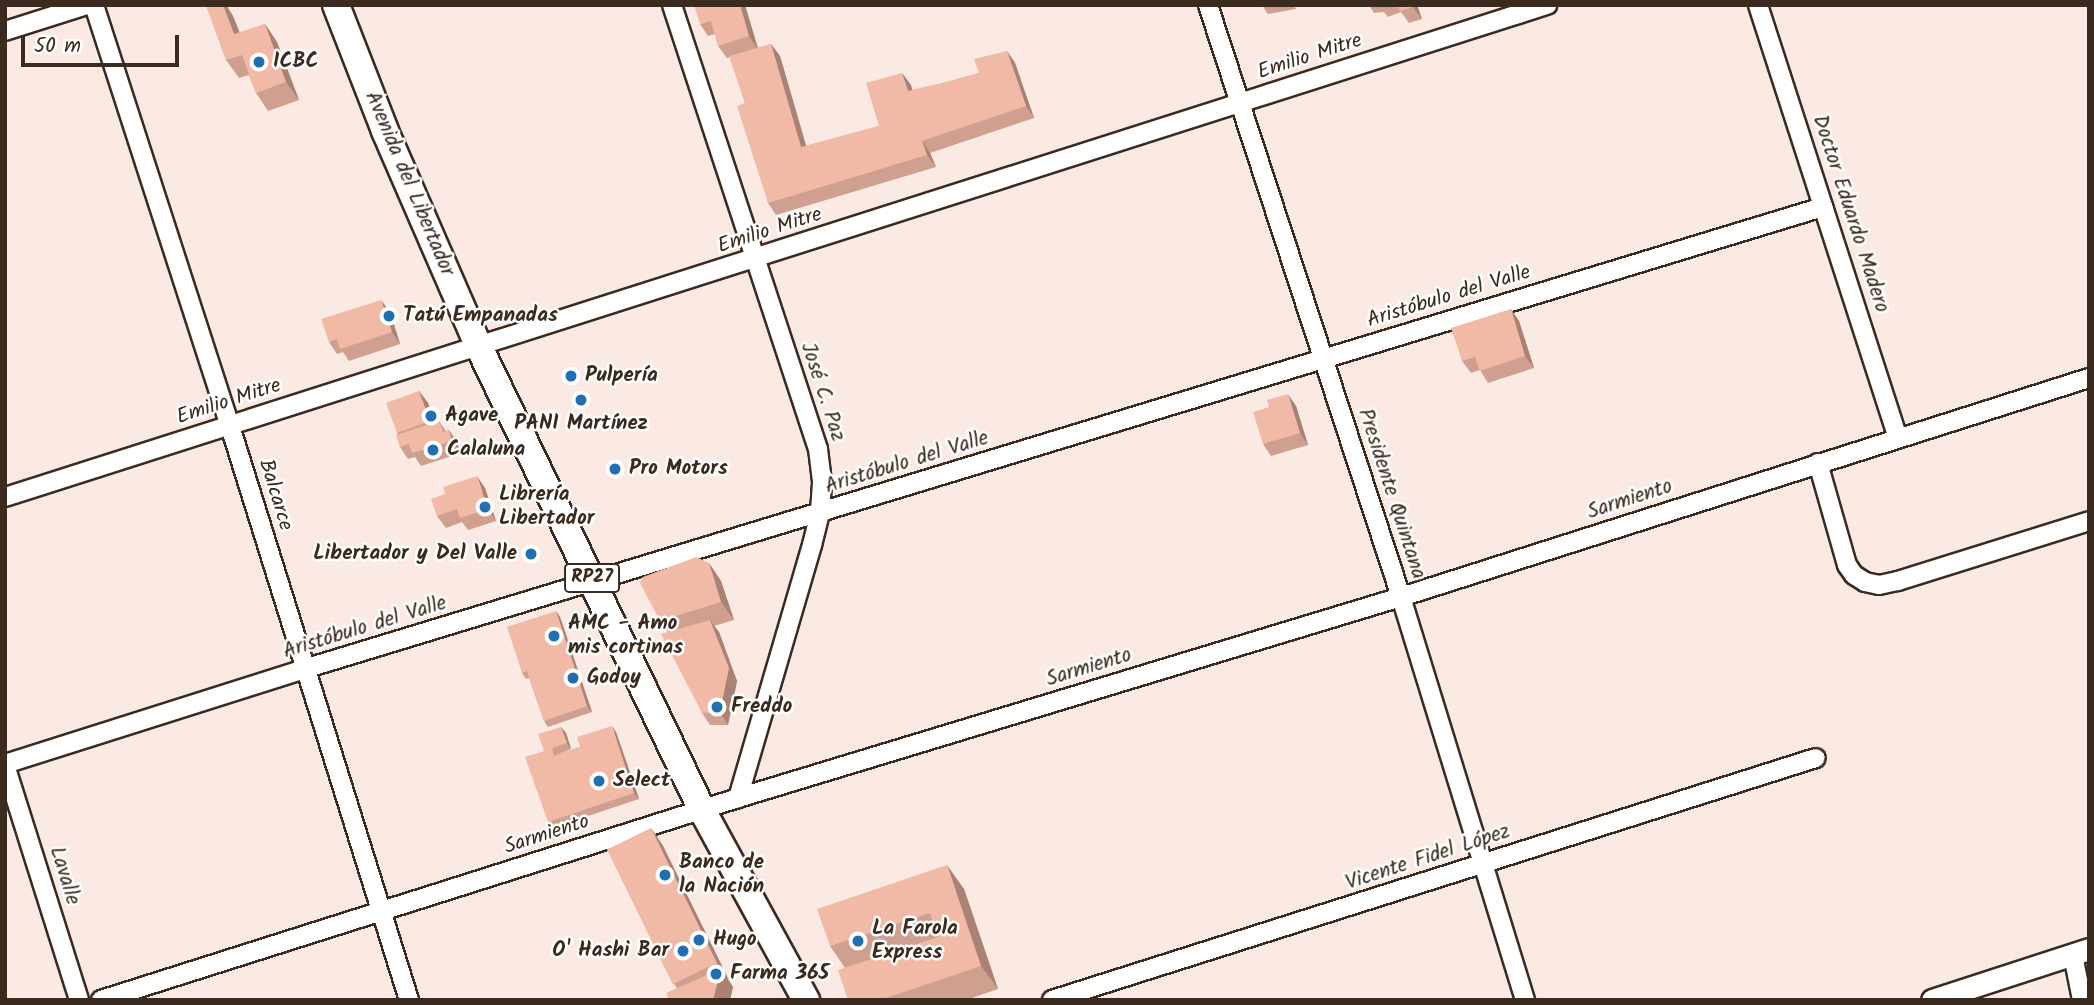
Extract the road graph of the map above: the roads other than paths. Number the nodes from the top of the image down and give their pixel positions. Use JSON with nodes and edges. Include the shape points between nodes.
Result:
{"nodes":[{"id":1,"x":87,"y":5,"type":"edge"},
{"id":2,"x":94,"y":5,"type":"edge"},
{"id":3,"x":336,"y":5,"type":"edge"},
{"id":4,"x":672,"y":5,"type":"edge"},
{"id":5,"x":1208,"y":5,"type":"edge"},
{"id":6,"x":1547,"y":5,"type":"edge"},
{"id":7,"x":1758,"y":5,"type":"edge"},
{"id":8,"x":5,"y":31,"type":"edge"},
{"id":9,"x":1239,"y":104,"type":"junction"},
{"id":10,"x":1823,"y":207,"type":"junction"},
{"id":11,"x":755,"y":260,"type":"junction"},
{"id":12,"x":479,"y":347,"type":"junction"},
{"id":13,"x":1322,"y":359,"type":"junction"},
{"id":14,"x":2089,"y":378,"type":"edge"},
{"id":15,"x":230,"y":426,"type":"junction"},
{"id":16,"x":1898,"y":438,"type":"junction"},
{"id":17,"x":1818,"y":463,"type":"junction"},
{"id":18,"x":5,"y":497,"type":"edge"},
{"id":19,"x":820,"y":513,"type":"junction"},
{"id":20,"x":2089,"y":521,"type":"edge"},
{"id":21,"x":594,"y":583,"type":"junction"},
{"id":22,"x":1401,"y":597,"type":"junction"},
{"id":23,"x":304,"y":669,"type":"junction"},
{"id":24,"x":1816,"y":758,"type":"dead end"},
{"id":25,"x":5,"y":765,"type":"edge"},
{"id":26,"x":738,"y":798,"type":"junction"},
{"id":27,"x":702,"y":810,"type":"junction"},
{"id":28,"x":1484,"y":864,"type":"junction"},
{"id":29,"x":380,"y":912,"type":"junction"},
{"id":30,"x":2081,"y":952,"type":"edge"},
{"id":31,"x":79,"y":1000,"type":"edge"},
{"id":32,"x":101,"y":1000,"type":"edge"},
{"id":33,"x":409,"y":1000,"type":"edge"},
{"id":34,"x":806,"y":1000,"type":"edge"},
{"id":35,"x":1052,"y":1000,"type":"edge"},
{"id":36,"x":1525,"y":1000,"type":"edge"},
{"id":37,"x":1932,"y":1000,"type":"edge"},
{"id":38,"x":2082,"y":1000,"type":"edge"}],
"edges":[{"from":1,"to":8,"type":"street"},
{"from":2,"to":15,"type":"street","name":"Balcarce"},
{"from":3,"to":12,"type":"main road","name":"Avenida del Libertador","number":"RP27"},
{"from":4,"to":11,"type":"street","name":"José C. Paz"},
{"from":5,"to":9,"type":"street","name":"Presidente Quintana"},
{"from":6,"to":9,"type":"street","name":"Emilio Mitre"},
{"from":7,"to":10,"type":"street","name":"Doctor Eduardo Madero"},
{"from":9,"to":11,"type":"street","name":"Emilio Mitre"},
{"from":9,"to":13,"type":"street","name":"Presidente Quintana"},
{"from":10,"to":13,"type":"street","name":"Aristóbulo del Valle"},
{"from":10,"to":16,"type":"street","name":"Doctor Eduardo Madero"},
{"from":11,"to":12,"type":"street","name":"Emilio Mitre"},
{"from":11,"to":19,"type":"street","name":"José C. Paz","via":[[818,449]]},
{"from":12,"to":15,"type":"street","name":"Emilio Mitre"},
{"from":12,"to":21,"type":"main road","name":"Avenida del Libertador","number":"RP27"},
{"from":13,"to":19,"type":"street","name":"Aristóbulo del Valle"},
{"from":13,"to":22,"type":"street","name":"Presidente Quintana"},
{"from":14,"to":16,"type":"street","name":"Sarmiento"},
{"from":15,"to":18,"type":"street","name":"Emilio Mitre"},
{"from":15,"to":23,"type":"street","name":"Balcarce"},
{"from":16,"to":17,"type":"street","name":"Sarmiento"},
{"from":17,"to":20,"type":"street","via":[[1847,565],[1865,582],[1879,585]]},
{"from":17,"to":22,"type":"street","name":"Sarmiento"},
{"from":19,"to":21,"type":"street","name":"Aristóbulo del Valle"},
{"from":19,"to":26,"type":"street","name":"José C. Paz"},
{"from":21,"to":23,"type":"street","name":"Aristóbulo del Valle"},
{"from":21,"to":27,"type":"main road","name":"Avenida del Libertador","number":"RP27"},
{"from":22,"to":26,"type":"street","name":"Sarmiento"},
{"from":22,"to":28,"type":"street","name":"Presidente Quintana"},
{"from":23,"to":25,"type":"street","name":"Aristóbulo del Valle"},
{"from":23,"to":29,"type":"street","name":"Balcarce"},
{"from":24,"to":28,"type":"street","name":"Vicente Fidel López"},
{"from":25,"to":31,"type":"street","name":"Lavalle"},
{"from":26,"to":27,"type":"street","name":"Sarmiento"},
{"from":27,"to":29,"type":"street","name":"Sarmiento"},
{"from":27,"to":34,"type":"main road","name":"Avenida del Libertador","number":"RP27"},
{"from":28,"to":35,"type":"street","name":"Vicente Fidel López"},
{"from":28,"to":36,"type":"street","name":"Presidente Quintana"},
{"from":29,"to":32,"type":"street","name":"Sarmiento"},
{"from":29,"to":33,"type":"street","name":"Balcarce"},
{"from":30,"to":37,"type":"street"},
{"from":30,"to":38,"type":"street"}]}
